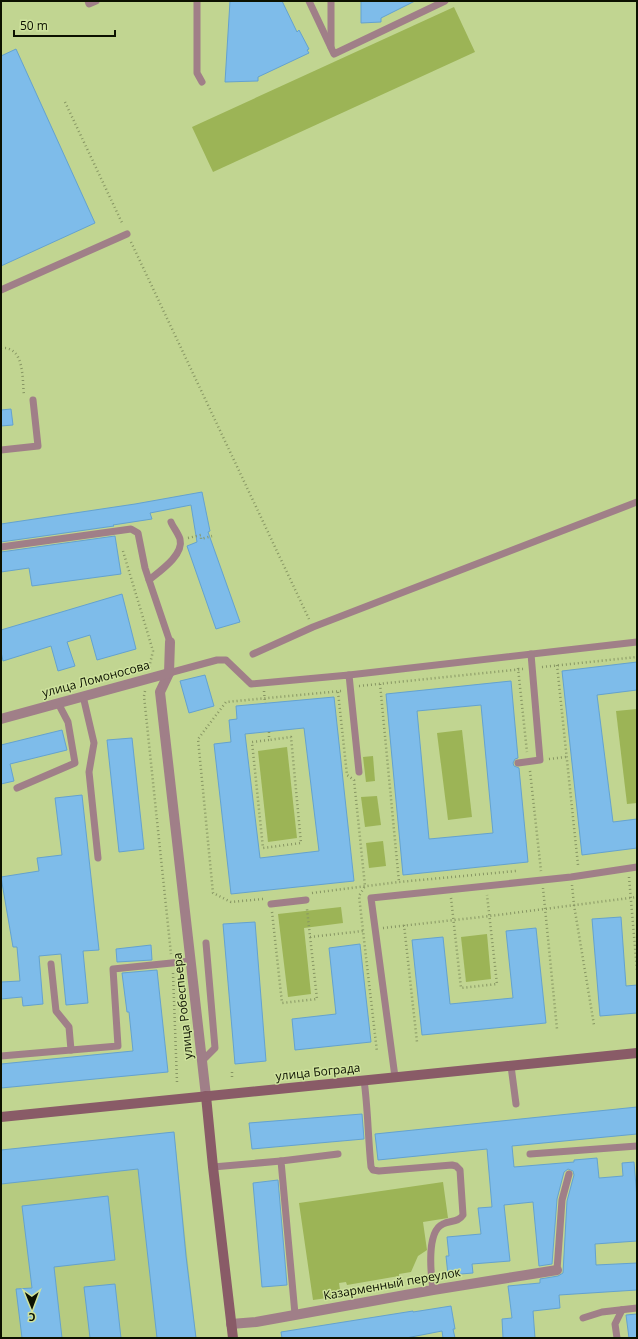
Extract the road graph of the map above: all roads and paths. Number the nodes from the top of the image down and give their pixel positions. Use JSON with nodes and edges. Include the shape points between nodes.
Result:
{"nodes":[{"id":1,"x":88,"y":1,"type":"edge"},
{"id":2,"x":96,"y":1,"type":"edge"},
{"id":3,"x":198,"y":1,"type":"edge"},
{"id":4,"x":309,"y":1,"type":"edge"},
{"id":5,"x":331,"y":1,"type":"edge"},
{"id":6,"x":445,"y":1,"type":"edge"},
{"id":7,"x":331,"y":49,"type":"junction"},
{"id":8,"x":202,"y":82,"type":"dead end"},
{"id":9,"x":65,"y":102,"type":"dead end"},
{"id":10,"x":127,"y":234,"type":"junction"},
{"id":11,"x":1,"y":290,"type":"edge"},
{"id":12,"x":1,"y":348,"type":"edge"},
{"id":13,"x":33,"y":400,"type":"joint"},
{"id":14,"x":1,"y":450,"type":"edge"},
{"id":15,"x":637,"y":502,"type":"edge"},
{"id":16,"x":171,"y":522,"type":"dead end"},
{"id":17,"x":212,"y":536,"type":"dead end"},
{"id":18,"x":194,"y":537,"type":"dead end"},
{"id":19,"x":1,"y":548,"type":"edge"},
{"id":20,"x":123,"y":551,"type":"dead end"},
{"id":21,"x":149,"y":580,"type":"junction"},
{"id":22,"x":313,"y":627,"type":"junction"},
{"id":23,"x":170,"y":642,"type":"joint"},
{"id":24,"x":637,"y":642,"type":"edge"},
{"id":25,"x":556,"y":652,"type":"junction"},
{"id":26,"x":253,"y":654,"type":"dead end"},
{"id":27,"x":531,"y":654,"type":"junction"},
{"id":28,"x":517,"y":655,"type":"junction"},
{"id":29,"x":637,"y":657,"type":"edge"},
{"id":30,"x":557,"y":666,"type":"junction"},
{"id":31,"x":532,"y":668,"type":"junction"},
{"id":32,"x":518,"y":669,"type":"junction"},
{"id":33,"x":169,"y":673,"type":"junction"},
{"id":34,"x":349,"y":675,"type":"junction"},
{"id":35,"x":147,"y":679,"type":"junction"},
{"id":36,"x":380,"y":684,"type":"junction"},
{"id":37,"x":350,"y":687,"type":"junction"},
{"id":38,"x":338,"y":692,"type":"junction"},
{"id":39,"x":83,"y":696,"type":"junction"},
{"id":40,"x":58,"y":703,"type":"junction"},
{"id":41,"x":1,"y":719,"type":"edge"},
{"id":42,"x":269,"y":732,"type":"dead end"},
{"id":43,"x":269,"y":740,"type":"junction"},
{"id":44,"x":566,"y":757,"type":"junction"},
{"id":45,"x":540,"y":760,"type":"junction"},
{"id":46,"x":528,"y":762,"type":"junction"},
{"id":47,"x":518,"y":763,"type":"dead end"},
{"id":48,"x":359,"y":772,"type":"dead end"},
{"id":49,"x":17,"y":788,"type":"dead end"},
{"id":50,"x":98,"y":858,"type":"dead end"},
{"id":51,"x":578,"y":864,"type":"junction"},
{"id":52,"x":585,"y":864,"type":"dead end"},
{"id":53,"x":571,"y":866,"type":"dead end"},
{"id":54,"x":637,"y":867,"type":"edge"},
{"id":55,"x":548,"y":868,"type":"dead end"},
{"id":56,"x":628,"y":868,"type":"junction"},
{"id":57,"x":533,"y":870,"type":"dead end"},
{"id":58,"x":540,"y":870,"type":"junction"},
{"id":59,"x":519,"y":871,"type":"dead end"},
{"id":60,"x":484,"y":874,"type":"junction"},
{"id":61,"x":571,"y":877,"type":"junction"},
{"id":62,"x":448,"y":878,"type":"junction"},
{"id":63,"x":542,"y":880,"type":"junction"},
{"id":64,"x":399,"y":882,"type":"junction"},
{"id":65,"x":485,"y":885,"type":"junction"},
{"id":66,"x":365,"y":886,"type":"junction"},
{"id":67,"x":450,"y":889,"type":"junction"},
{"id":68,"x":310,"y":893,"type":"dead end"},
{"id":69,"x":637,"y":897,"type":"edge"},
{"id":70,"x":632,"y":898,"type":"junction"},
{"id":71,"x":306,"y":900,"type":"joint"},
{"id":72,"x":271,"y":901,"type":"junction"},
{"id":73,"x":574,"y":905,"type":"junction"},
{"id":74,"x":545,"y":908,"type":"junction"},
{"id":75,"x":490,"y":916,"type":"junction"},
{"id":76,"x":454,"y":920,"type":"junction"},
{"id":77,"x":404,"y":925,"type":"junction"},
{"id":78,"x":375,"y":929,"type":"junction"},
{"id":79,"x":363,"y":930,"type":"junction"},
{"id":80,"x":310,"y":937,"type":"junction"},
{"id":81,"x":206,"y":943,"type":"dead end"},
{"id":82,"x":191,"y":960,"type":"junction"},
{"id":83,"x":172,"y":962,"type":"junction"},
{"id":84,"x":51,"y":964,"type":"dead end"},
{"id":85,"x":637,"y":971,"type":"edge"},
{"id":86,"x":594,"y":1025,"type":"dead end"},
{"id":87,"x":557,"y":1029,"type":"dead end"},
{"id":88,"x":417,"y":1042,"type":"dead end"},
{"id":89,"x":72,"y":1050,"type":"junction"},
{"id":90,"x":377,"y":1052,"type":"dead end"},
{"id":91,"x":637,"y":1053,"type":"edge"},
{"id":92,"x":1,"y":1056,"type":"edge"},
{"id":93,"x":202,"y":1061,"type":"junction"},
{"id":94,"x":511,"y":1066,"type":"junction"},
{"id":95,"x":232,"y":1072,"type":"dead end"},
{"id":96,"x":395,"y":1077,"type":"junction"},
{"id":97,"x":232,"y":1078,"type":"dead end"},
{"id":98,"x":364,"y":1080,"type":"junction"},
{"id":99,"x":177,"y":1082,"type":"dead end"},
{"id":100,"x":206,"y":1096,"type":"junction"},
{"id":101,"x":516,"y":1104,"type":"dead end"},
{"id":102,"x":1,"y":1117,"type":"edge"},
{"id":103,"x":637,"y":1146,"type":"edge"},
{"id":104,"x":338,"y":1154,"type":"dead end"},
{"id":105,"x":530,"y":1154,"type":"dead end"},
{"id":106,"x":281,"y":1161,"type":"junction"},
{"id":107,"x":213,"y":1167,"type":"junction"},
{"id":108,"x":569,"y":1174,"type":"dead end"},
{"id":109,"x":557,"y":1270,"type":"joint"},
{"id":110,"x":433,"y":1290,"type":"junction"},
{"id":111,"x":637,"y":1308,"type":"edge"},
{"id":112,"x":622,"y":1310,"type":"junction"},
{"id":113,"x":295,"y":1314,"type":"junction"},
{"id":114,"x":583,"y":1318,"type":"dead end"},
{"id":115,"x":231,"y":1324,"type":"junction"},
{"id":116,"x":233,"y":1338,"type":"edge"},
{"id":117,"x":617,"y":1338,"type":"edge"}],
"edges":[{"from":1,"to":2,"type":"lane","via":[[90,4]]},
{"from":3,"to":8,"type":"lane","via":[[197,73]]},
{"from":4,"to":7,"type":"lane"},
{"from":5,"to":7,"type":"lane"},
{"from":6,"to":7,"type":"lane","via":[[334,54]]},
{"from":9,"to":10,"type":"path"},
{"from":10,"to":11,"type":"lane"},
{"from":10,"to":22,"type":"path"},
{"from":12,"to":13,"type":"path","via":[[17,354],[25,401]]},
{"from":13,"to":14,"type":"lane","via":[[38,446]]},
{"from":15,"to":22,"type":"lane"},
{"from":16,"to":21,"type":"lane","via":[[180,539],[180,547],[171,562]]},
{"from":17,"to":18,"type":"path","via":[[201,539],[201,535]]},
{"from":19,"to":21,"type":"lane","via":[[131,529],[138,533]]},
{"from":20,"to":35,"type":"path","via":[[153,651]]},
{"from":21,"to":23,"type":"lane"},
{"from":22,"to":26,"type":"lane"},
{"from":23,"to":33,"type":"street","name":"улица Ломоносова"},
{"from":24,"to":25,"type":"lane"},
{"from":25,"to":27,"type":"lane"},
{"from":25,"to":30,"type":"path"},
{"from":27,"to":28,"type":"lane"},
{"from":27,"to":31,"type":"lane"},
{"from":28,"to":32,"type":"path"},
{"from":28,"to":34,"type":"lane"},
{"from":29,"to":30,"type":"path"},
{"from":30,"to":31,"type":"path"},
{"from":30,"to":44,"type":"path"},
{"from":31,"to":32,"type":"path"},
{"from":31,"to":45,"type":"lane"},
{"from":32,"to":36,"type":"path"},
{"from":32,"to":46,"type":"path"},
{"from":33,"to":34,"type":"lane","via":[[217,660],[226,660],[251,684]]},
{"from":33,"to":35,"type":"street","name":"улица Ломоносова"},
{"from":33,"to":82,"type":"street","name":"улица Робеспьера","via":[[160,692]]},
{"from":34,"to":37,"type":"lane"},
{"from":35,"to":39,"type":"street","name":"улица Ломоносова"},
{"from":35,"to":83,"type":"path","via":[[144,696]]},
{"from":36,"to":37,"type":"path"},
{"from":36,"to":64,"type":"path"},
{"from":37,"to":38,"type":"path"},
{"from":37,"to":48,"type":"lane"},
{"from":38,"to":66,"type":"path","via":[[347,775],[354,780]]},
{"from":38,"to":72,"type":"path","via":[[226,702],[198,738],[213,893],[232,902]]},
{"from":39,"to":40,"type":"street","name":"улица Ломоносова"},
{"from":39,"to":50,"type":"lane","via":[[94,743],[89,772]]},
{"from":40,"to":41,"type":"street","name":"улица Ломоносова"},
{"from":40,"to":49,"type":"lane","via":[[68,722],[75,763]]},
{"from":42,"to":43,"type":"path"},
{"from":43,"to":43,"type":"path","via":[[291,737],[302,843],[263,848],[252,742]]},
{"from":44,"to":45,"type":"path"},
{"from":44,"to":51,"type":"path"},
{"from":45,"to":46,"type":"lane"},
{"from":46,"to":47,"type":"lane"},
{"from":46,"to":58,"type":"path"},
{"from":51,"to":52,"type":"path"},
{"from":51,"to":53,"type":"path"},
{"from":51,"to":61,"type":"path"},
{"from":54,"to":56,"type":"lane"},
{"from":55,"to":58,"type":"path"},
{"from":56,"to":61,"type":"lane"},
{"from":56,"to":70,"type":"path"},
{"from":57,"to":58,"type":"path"},
{"from":58,"to":63,"type":"path"},
{"from":59,"to":60,"type":"path"},
{"from":60,"to":62,"type":"path"},
{"from":60,"to":65,"type":"path"},
{"from":61,"to":63,"type":"lane"},
{"from":61,"to":73,"type":"path"},
{"from":62,"to":64,"type":"path"},
{"from":62,"to":67,"type":"path"},
{"from":63,"to":65,"type":"lane"},
{"from":63,"to":74,"type":"path"},
{"from":64,"to":66,"type":"path"},
{"from":65,"to":67,"type":"lane"},
{"from":65,"to":75,"type":"path"},
{"from":66,"to":68,"type":"path"},
{"from":66,"to":79,"type":"path","via":[[359,896]]},
{"from":67,"to":76,"type":"path"},
{"from":67,"to":78,"type":"lane","via":[[371,898]]},
{"from":69,"to":70,"type":"path"},
{"from":70,"to":73,"type":"path"},
{"from":70,"to":85,"type":"path"},
{"from":71,"to":72,"type":"lane"},
{"from":71,"to":80,"type":"path"},
{"from":72,"to":80,"type":"path","via":[[282,1003],[317,999]]},
{"from":73,"to":74,"type":"path"},
{"from":73,"to":86,"type":"path"},
{"from":74,"to":75,"type":"path"},
{"from":74,"to":87,"type":"path"},
{"from":75,"to":76,"type":"path"},
{"from":75,"to":76,"type":"path","via":[[497,984],[461,988]]},
{"from":76,"to":77,"type":"path"},
{"from":77,"to":78,"type":"path"},
{"from":77,"to":88,"type":"path"},
{"from":78,"to":79,"type":"path"},
{"from":78,"to":96,"type":"lane"},
{"from":79,"to":80,"type":"path"},
{"from":79,"to":90,"type":"path"},
{"from":81,"to":93,"type":"lane","via":[[215,1048]]},
{"from":82,"to":83,"type":"lane"},
{"from":82,"to":93,"type":"street","name":"улица Робеспьера"},
{"from":83,"to":89,"type":"lane","via":[[113,969],[118,1046]]},
{"from":83,"to":99,"type":"path"},
{"from":84,"to":89,"type":"lane","via":[[56,1011],[69,1027]]},
{"from":89,"to":92,"type":"lane"},
{"from":91,"to":94,"type":"main road","name":"улица Бограда"},
{"from":93,"to":100,"type":"street","name":"улица Робеспьера"},
{"from":94,"to":96,"type":"main road","name":"улица Бограда"},
{"from":94,"to":101,"type":"lane"},
{"from":95,"to":97,"type":"path"},
{"from":96,"to":98,"type":"main road","name":"улица Бограда"},
{"from":98,"to":100,"type":"main road","name":"улица Бограда"},
{"from":98,"to":110,"type":"lane","via":[[367,1132],[373,1170],[452,1164],[460,1170],[463,1215],[458,1220],[440,1225],[434,1233],[431,1266]]},
{"from":100,"to":102,"type":"main road","name":"улица Бограда"},
{"from":100,"to":107,"type":"main road","name":"улица Робеспьера"},
{"from":103,"to":105,"type":"lane"},
{"from":104,"to":106,"type":"lane"},
{"from":106,"to":107,"type":"lane"},
{"from":106,"to":113,"type":"lane"},
{"from":107,"to":115,"type":"main road","name":"улица Робеспьера"},
{"from":108,"to":109,"type":"lane","via":[[562,1200]]},
{"from":109,"to":110,"type":"street","name":"Казарменный переулок"},
{"from":110,"to":113,"type":"street","name":"Казарменный переулок"},
{"from":111,"to":112,"type":"lane"},
{"from":112,"to":114,"type":"lane","via":[[602,1312]]},
{"from":112,"to":117,"type":"lane","via":[[615,1324]]},
{"from":113,"to":115,"type":"street","name":"Казарменный переулок"},
{"from":115,"to":116,"type":"main road","name":"улица Робеспьера"}]}
